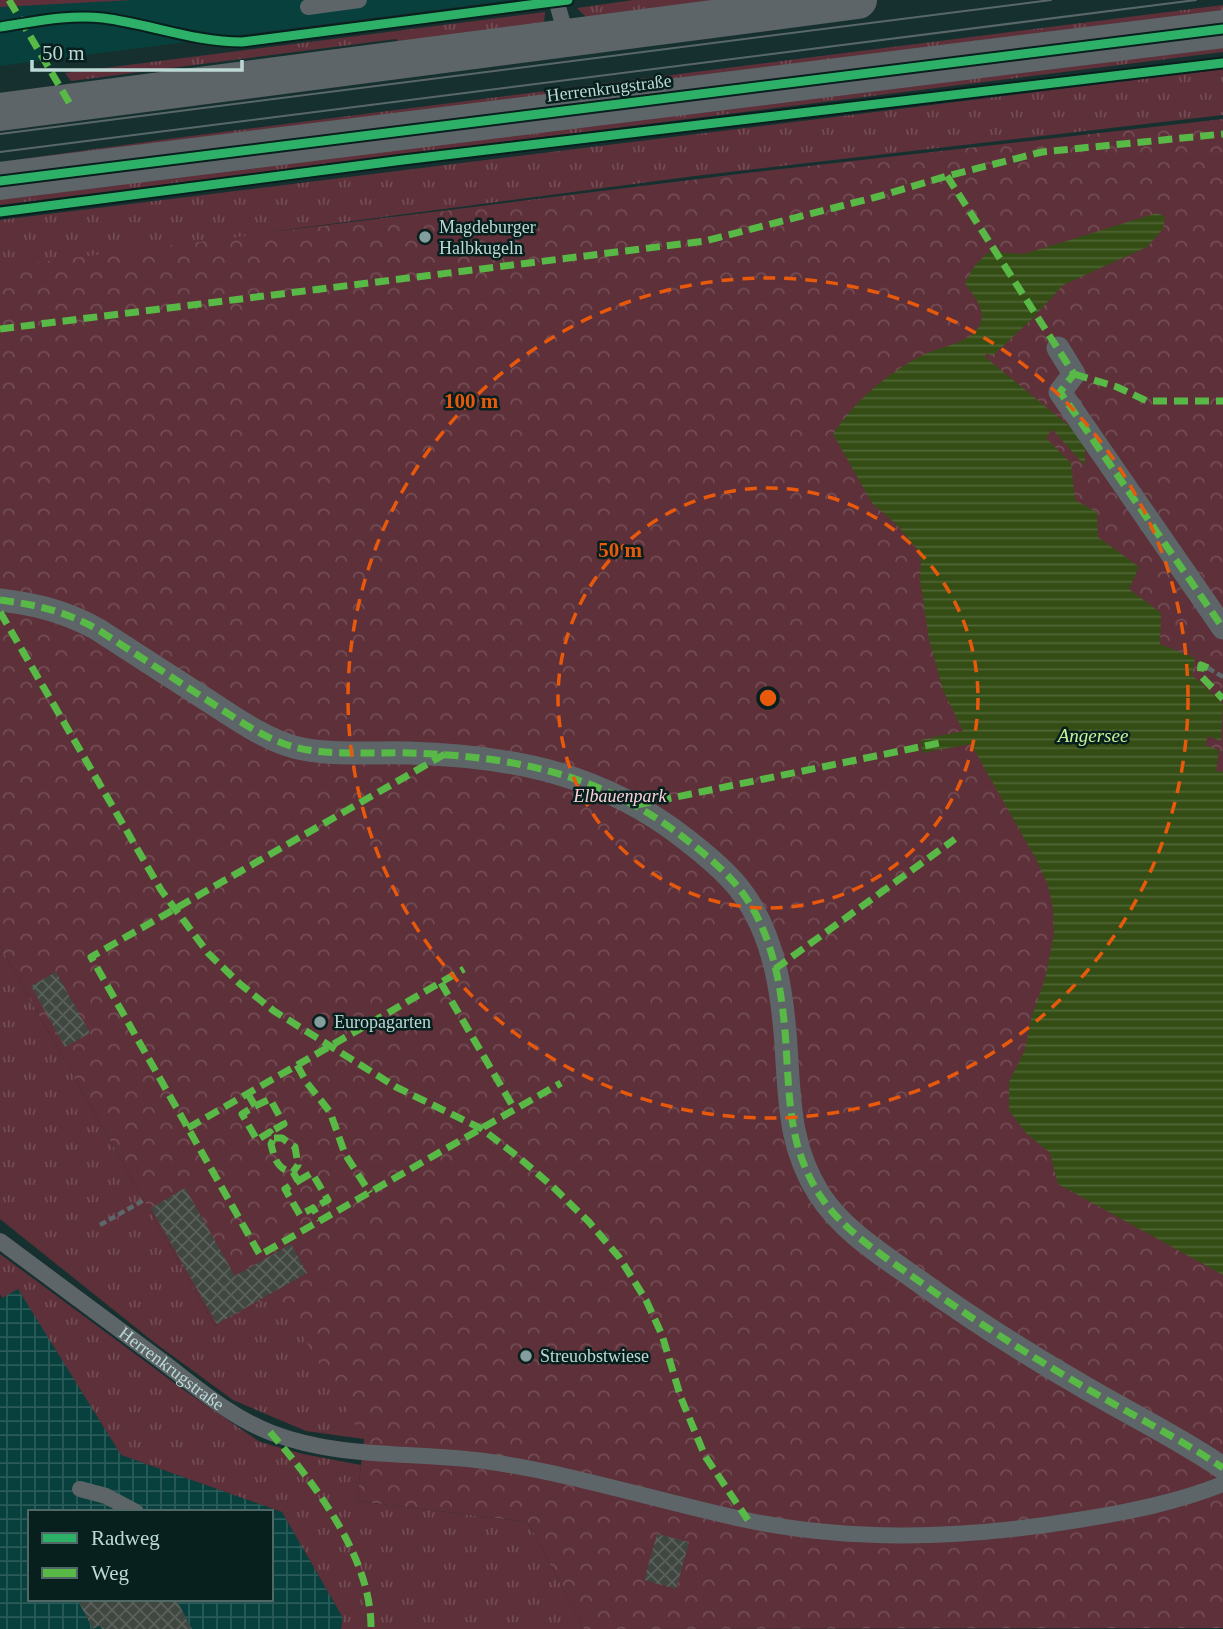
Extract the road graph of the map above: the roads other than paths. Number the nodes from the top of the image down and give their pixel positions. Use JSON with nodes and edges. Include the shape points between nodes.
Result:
{"nodes":[{"id":1,"x":359,"y":0,"type":"edge"},
{"id":2,"x":556,"y":0,"type":"edge"},
{"id":3,"x":858,"y":0,"type":"edge"},
{"id":4,"x":308,"y":7,"type":"dead end"},
{"id":5,"x":1223,"y":29,"type":"edge"},
{"id":6,"x":566,"y":38,"type":"junction"},
{"id":7,"x":0,"y":112,"type":"edge"},
{"id":8,"x":0,"y":181,"type":"edge"},
{"id":9,"x":1058,"y":348,"type":"dead end"},
{"id":10,"x":0,"y":600,"type":"edge"},
{"id":11,"x":1223,"y":628,"type":"edge"},
{"id":12,"x":0,"y":1241,"type":"edge"},
{"id":13,"x":1223,"y":1468,"type":"edge"},
{"id":14,"x":1223,"y":1484,"type":"edge"},
{"id":15,"x":80,"y":1489,"type":"dead end"},
{"id":16,"x":131,"y":1510,"type":"edge"}],
"edges":[{"from":1,"to":4,"type":"lane"},
{"from":2,"to":6,"type":"lane"},
{"from":3,"to":6,"type":"street"},
{"from":5,"to":8,"type":"street","name":"Herrenkrugstraße"},
{"from":6,"to":7,"type":"street"},
{"from":9,"to":11,"type":"street","via":[[1074,374],[1060,391]]},
{"from":10,"to":13,"type":"street","via":[[73,616],[249,727],[294,747],[445,754],[537,768],[602,788],[656,817],[727,875],[761,926],[782,1009],[796,1146],[809,1177],[834,1214],[951,1304]]},
{"from":12,"to":14,"type":"lane","name":"Herrenkrugstraße","via":[[191,1383],[248,1420],[293,1440],[363,1452],[491,1462],[748,1520],[896,1535],[1048,1525],[1121,1513]]},
{"from":15,"to":16,"type":"lane"}]}
